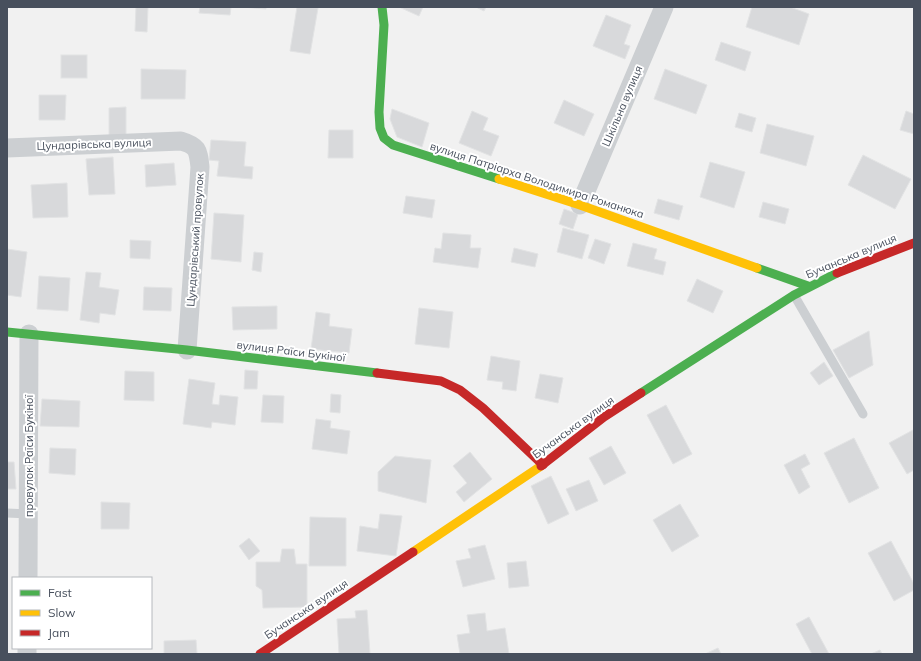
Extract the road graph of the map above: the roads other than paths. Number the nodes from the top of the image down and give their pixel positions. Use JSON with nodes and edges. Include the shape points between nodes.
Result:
{"nodes":[{"id":1,"x":382,"y":7,"type":"edge"},
{"id":2,"x":664,"y":7,"type":"edge"},
{"id":3,"x":181,"y":141,"type":"joint"},
{"id":4,"x":7,"y":148,"type":"edge"},
{"id":5,"x":580,"y":205,"type":"junction"},
{"id":6,"x":914,"y":243,"type":"edge"},
{"id":7,"x":808,"y":286,"type":"junction"},
{"id":8,"x":794,"y":295,"type":"junction"},
{"id":9,"x":7,"y":332,"type":"edge"},
{"id":10,"x":29,"y":334,"type":"junction"},
{"id":11,"x":187,"y":350,"type":"junction"},
{"id":12,"x":863,"y":414,"type":"dead end"},
{"id":13,"x":543,"y":465,"type":"junction"},
{"id":14,"x":7,"y":513,"type":"edge"},
{"id":15,"x":29,"y":514,"type":"junction"},
{"id":16,"x":28,"y":577,"type":"edge"},
{"id":17,"x":260,"y":654,"type":"edge"}],
"edges":[{"from":1,"to":5,"type":"street","name":"вулиця Патріарха Володимира Романюка","via":[[384,25],[378,112],[384,138],[392,145]]},
{"from":2,"to":5,"type":"street","name":"Шкільна вулиця"},
{"from":3,"to":4,"type":"street","name":"Цундарівська вулиця"},
{"from":3,"to":11,"type":"street","name":"Цундарівський провулок","via":[[192,145],[198,153],[200,167]]},
{"from":5,"to":7,"type":"street","name":"вулиця Патріарха Володимира Романюка"},
{"from":6,"to":7,"type":"street","name":"Бучанська вулиця"},
{"from":7,"to":8,"type":"street","name":"Бучанська вулиця"},
{"from":8,"to":12,"type":"lane"},
{"from":8,"to":13,"type":"street","name":"Бучанська вулиця","via":[[604,417]]},
{"from":9,"to":10,"type":"street","name":"вулиця Раїси Букіної"},
{"from":10,"to":11,"type":"street","name":"вулиця Раїси Букіної"},
{"from":10,"to":15,"type":"street","name":"провулок Раїси Букіної"},
{"from":11,"to":13,"type":"street","name":"вулиця Раїси Букіної","via":[[441,381],[460,390],[483,408]]},
{"from":13,"to":17,"type":"street","name":"Бучанська вулиця"},
{"from":14,"to":15,"type":"lane"},
{"from":15,"to":16,"type":"street","name":"провулок Раїси Букіної"}]}
